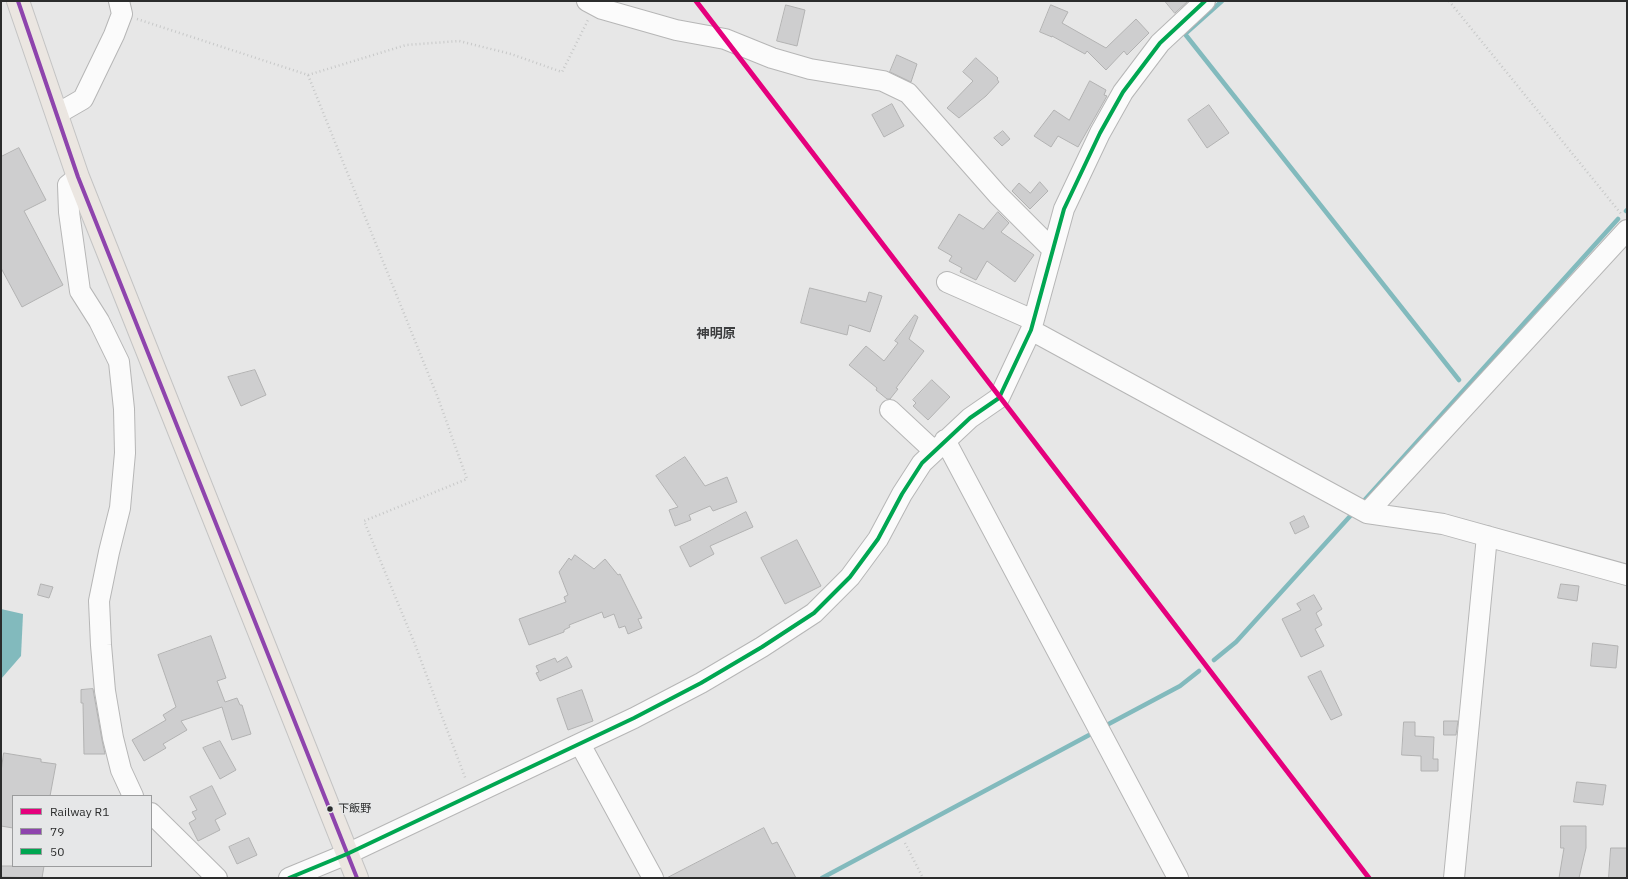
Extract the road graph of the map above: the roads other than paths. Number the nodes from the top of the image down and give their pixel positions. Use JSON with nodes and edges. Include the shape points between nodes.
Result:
{"nodes":[{"id":1,"x":18,"y":1,"type":"edge"},
{"id":2,"x":1205,"y":1,"type":"edge"},
{"id":3,"x":592,"y":3,"type":"edge"},
{"id":4,"x":121,"y":7,"type":"edge"},
{"id":5,"x":57,"y":114,"type":"junction"},
{"id":6,"x":78,"y":177,"type":"junction"},
{"id":7,"x":1623,"y":221,"type":"edge"},
{"id":8,"x":1052,"y":249,"type":"junction"},
{"id":9,"x":947,"y":282,"type":"dead end"},
{"id":10,"x":1032,"y":325,"type":"junction"},
{"id":11,"x":890,"y":410,"type":"dead end"},
{"id":12,"x":940,"y":446,"type":"junction"},
{"id":13,"x":1367,"y":514,"type":"junction"},
{"id":14,"x":1488,"y":536,"type":"junction"},
{"id":15,"x":1627,"y":575,"type":"edge"},
{"id":16,"x":580,"y":744,"type":"junction"},
{"id":17,"x":133,"y":795,"type":"edge"},
{"id":18,"x":152,"y":814,"type":"edge"},
{"id":19,"x":347,"y":854,"type":"junction"},
{"id":20,"x":217,"y":878,"type":"edge"},
{"id":21,"x":289,"y":878,"type":"edge"},
{"id":22,"x":357,"y":878,"type":"edge"},
{"id":23,"x":653,"y":878,"type":"edge"},
{"id":24,"x":1178,"y":878,"type":"edge"},
{"id":25,"x":1454,"y":878,"type":"edge"}],
"edges":[{"from":1,"to":5,"type":"main road"},
{"from":2,"to":8,"type":"street","via":[[1160,43],[1123,92],[1100,133],[1064,209]]},
{"from":3,"to":8,"type":"street","via":[[602,9],[676,30],[725,39],[772,58],[810,69],[883,81],[908,93],[998,196]]},
{"from":4,"to":5,"type":"street","via":[[114,35],[83,99]]},
{"from":5,"to":6,"type":"main road"},
{"from":6,"to":17,"type":"street","via":[[68,185],[69,212],[80,291],[99,321],[119,362],[124,409],[125,453],[120,508],[99,601],[105,691],[113,738]]},
{"from":6,"to":19,"type":"main road"},
{"from":7,"to":13,"type":"street"},
{"from":8,"to":10,"type":"street"},
{"from":9,"to":10,"type":"street"},
{"from":10,"to":12,"type":"street","via":[[999,398],[970,418]]},
{"from":10,"to":13,"type":"street"},
{"from":11,"to":12,"type":"street"},
{"from":12,"to":16,"type":"street","via":[[922,463],[878,539],[850,577],[814,613],[701,683]]},
{"from":12,"to":24,"type":"street"},
{"from":13,"to":14,"type":"street","via":[[1443,524]]},
{"from":14,"to":15,"type":"street"},
{"from":14,"to":25,"type":"street"},
{"from":16,"to":19,"type":"street"},
{"from":16,"to":23,"type":"street"},
{"from":18,"to":20,"type":"street"},
{"from":19,"to":21,"type":"street"},
{"from":19,"to":22,"type":"main road"}]}
